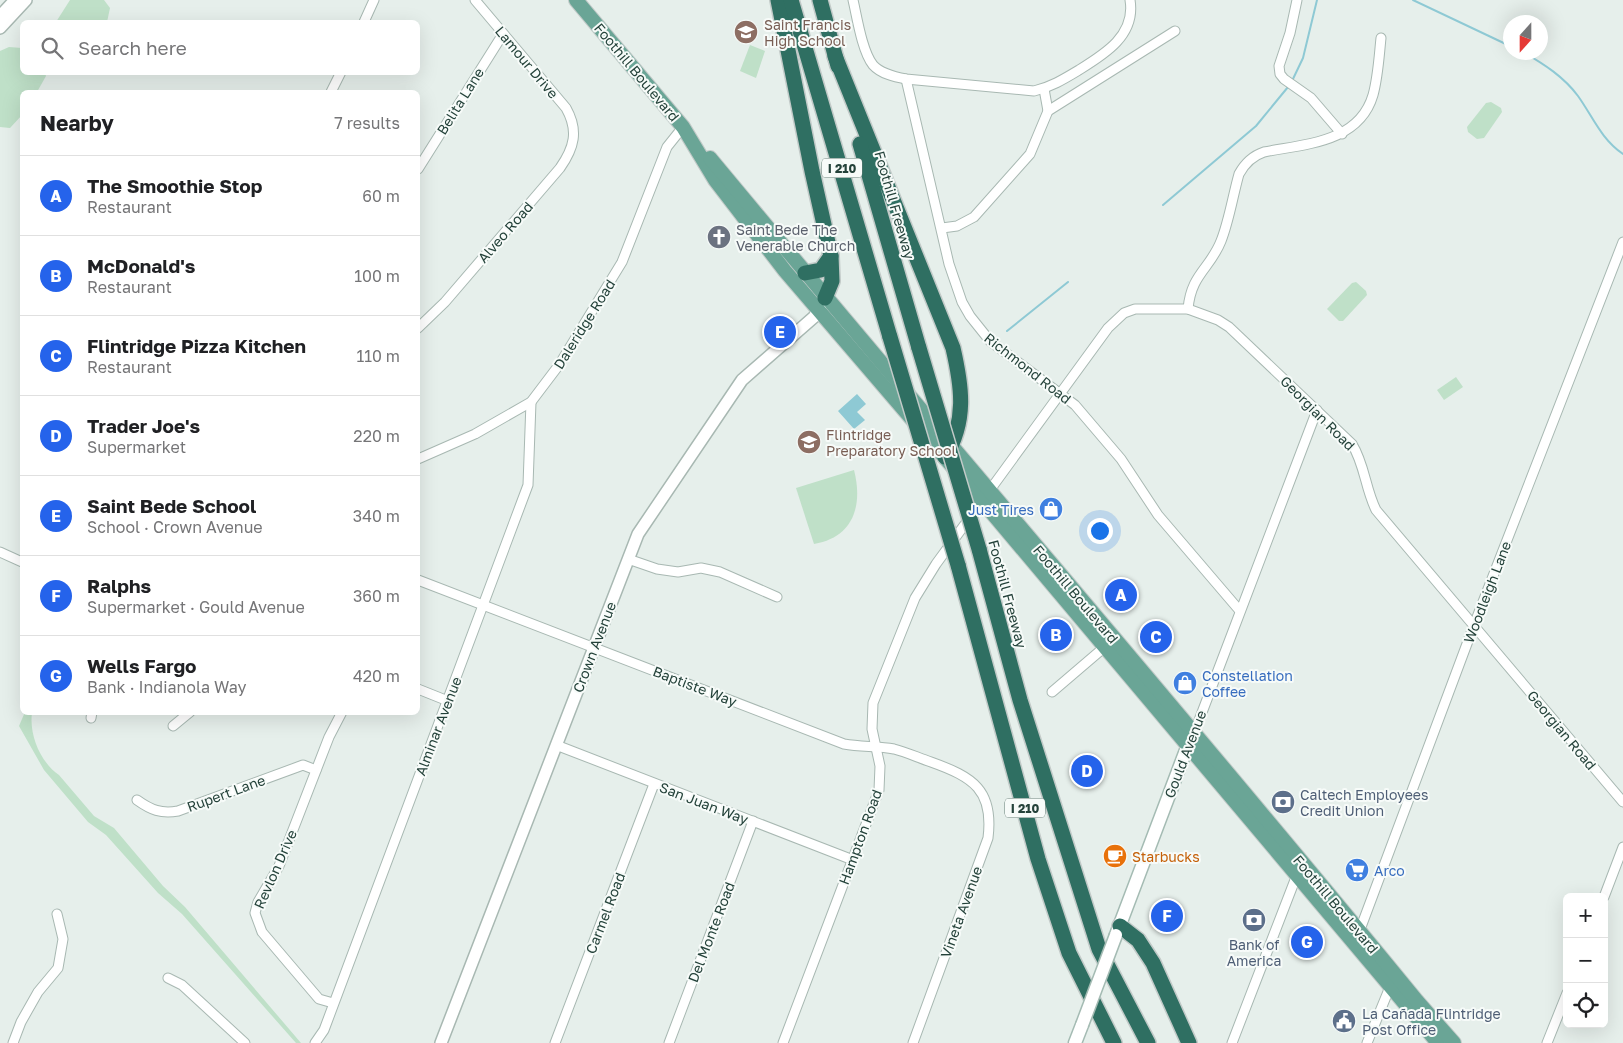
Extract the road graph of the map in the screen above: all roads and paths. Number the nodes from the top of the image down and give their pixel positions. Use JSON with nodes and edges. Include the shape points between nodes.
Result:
{"nodes":[{"id":1,"x":15,"y":0,"type":"edge"},
{"id":2,"x":26,"y":0,"type":"edge"},
{"id":3,"x":374,"y":0,"type":"edge"},
{"id":4,"x":475,"y":0,"type":"edge"},
{"id":5,"x":576,"y":0,"type":"edge"},
{"id":6,"x":778,"y":0,"type":"edge"},
{"id":7,"x":791,"y":0,"type":"edge"},
{"id":8,"x":820,"y":0,"type":"edge"},
{"id":9,"x":853,"y":0,"type":"edge"},
{"id":10,"x":1130,"y":0,"type":"edge"},
{"id":11,"x":1297,"y":0,"type":"edge"},
{"id":12,"x":0,"y":16,"type":"edge"},
{"id":13,"x":365,"y":20,"type":"edge"},
{"id":14,"x":0,"y":28,"type":"edge"},
{"id":15,"x":1175,"y":31,"type":"dead end"},
{"id":16,"x":503,"y":34,"type":"junction"},
{"id":17,"x":1381,"y":38,"type":"dead end"},
{"id":18,"x":835,"y":56,"type":"junction"},
{"id":19,"x":340,"y":75,"type":"edge"},
{"id":20,"x":906,"y":79,"type":"junction"},
{"id":21,"x":1044,"y":89,"type":"junction"},
{"id":22,"x":332,"y":90,"type":"edge"},
{"id":23,"x":1048,"y":112,"type":"junction"},
{"id":24,"x":574,"y":127,"type":"joint"},
{"id":25,"x":683,"y":127,"type":"junction"},
{"id":26,"x":1342,"y":134,"type":"junction"},
{"id":27,"x":696,"y":146,"type":"junction"},
{"id":28,"x":420,"y":166,"type":"edge"},
{"id":29,"x":942,"y":228,"type":"junction"},
{"id":30,"x":1623,"y":242,"type":"edge"},
{"id":31,"x":831,"y":256,"type":"junction"},
{"id":32,"x":805,"y":273,"type":"junction"},
{"id":33,"x":822,"y":304,"type":"junction"},
{"id":34,"x":1188,"y":308,"type":"junction"},
{"id":35,"x":420,"y":326,"type":"edge"},
{"id":36,"x":1061,"y":393,"type":"junction"},
{"id":37,"x":531,"y":402,"type":"junction"},
{"id":38,"x":1317,"y":410,"type":"junction"},
{"id":39,"x":948,"y":452,"type":"junction"},
{"id":40,"x":420,"y":458,"type":"edge"},
{"id":41,"x":986,"y":495,"type":"junction"},
{"id":42,"x":0,"y":552,"type":"edge"},
{"id":43,"x":628,"y":559,"type":"junction"},
{"id":44,"x":20,"y":561,"type":"edge"},
{"id":45,"x":420,"y":581,"type":"edge"},
{"id":46,"x":777,"y":597,"type":"dead end"},
{"id":47,"x":484,"y":605,"type":"junction"},
{"id":48,"x":1240,"y":611,"type":"junction"},
{"id":49,"x":1474,"y":625,"type":"junction"},
{"id":50,"x":1109,"y":643,"type":"junction"},
{"id":51,"x":594,"y":646,"type":"junction"},
{"id":52,"x":420,"y":690,"type":"edge"},
{"id":53,"x":1052,"y":692,"type":"dead end"},
{"id":54,"x":448,"y":701,"type":"junction"},
{"id":55,"x":186,"y":715,"type":"edge"},
{"id":56,"x":340,"y":715,"type":"edge"},
{"id":57,"x":173,"y":726,"type":"dead end"},
{"id":58,"x":1190,"y":739,"type":"junction"},
{"id":59,"x":556,"y":745,"type":"junction"},
{"id":60,"x":876,"y":747,"type":"junction"},
{"id":61,"x":316,"y":770,"type":"junction"},
{"id":62,"x":974,"y":782,"type":"joint"},
{"id":63,"x":654,"y":784,"type":"junction"},
{"id":64,"x":137,"y":800,"type":"dead end"},
{"id":65,"x":1623,"y":802,"type":"edge"},
{"id":66,"x":753,"y":821,"type":"junction"},
{"id":67,"x":1623,"y":848,"type":"edge"},
{"id":68,"x":853,"y":860,"type":"junction"},
{"id":69,"x":1301,"y":862,"type":"junction"},
{"id":70,"x":1297,"y":876,"type":"junction"},
{"id":71,"x":1606,"y":893,"type":"edge"},
{"id":72,"x":57,"y":914,"type":"dead end"},
{"id":73,"x":1118,"y":930,"type":"junction"},
{"id":74,"x":1357,"y":938,"type":"junction"},
{"id":75,"x":168,"y":978,"type":"dead end"},
{"id":76,"x":1393,"y":981,"type":"junction"},
{"id":77,"x":333,"y":1003,"type":"junction"},
{"id":78,"x":1563,"y":1003,"type":"edge"},
{"id":79,"x":14,"y":1043,"type":"edge"},
{"id":80,"x":245,"y":1043,"type":"edge"},
{"id":81,"x":315,"y":1043,"type":"edge"},
{"id":82,"x":441,"y":1043,"type":"edge"},
{"id":83,"x":555,"y":1043,"type":"edge"},
{"id":84,"x":669,"y":1043,"type":"edge"},
{"id":85,"x":783,"y":1043,"type":"edge"},
{"id":86,"x":913,"y":1043,"type":"edge"},
{"id":87,"x":1075,"y":1043,"type":"edge"},
{"id":88,"x":1114,"y":1043,"type":"edge"},
{"id":89,"x":1148,"y":1043,"type":"edge"},
{"id":90,"x":1188,"y":1043,"type":"edge"},
{"id":91,"x":1232,"y":1043,"type":"edge"},
{"id":92,"x":1367,"y":1043,"type":"edge"},
{"id":93,"x":1438,"y":1043,"type":"edge"},
{"id":94,"x":1454,"y":1043,"type":"edge"},
{"id":95,"x":1547,"y":1043,"type":"edge"}],
"edges":[{"from":1,"to":12,"type":"street"},
{"from":2,"to":14,"type":"street"},
{"from":3,"to":13,"type":"street"},
{"from":4,"to":16,"type":"street","name":"Lamour Drive"},
{"from":5,"to":25,"type":"main road","name":"Foothill Boulevard"},
{"from":6,"to":31,"type":"highway"},
{"from":7,"to":88,"type":"highway","number":"I 210","bridge":true,"via":[[958,564],[1041,869],[1069,953]]},
{"from":8,"to":18,"type":"highway","name":"Foothill Freeway","number":"I 210"},
{"from":9,"to":20,"type":"street","via":[[873,65],[887,74]]},
{"from":10,"to":21,"type":"street","via":[[1127,24],[1114,46],[1101,57]]},
{"from":11,"to":26,"type":"street","via":[[1279,66],[1281,77],[1311,98]]},
{"from":15,"to":23,"type":"street"},
{"from":16,"to":24,"type":"street","name":"Lamour Drive","via":[[558,98]]},
{"from":16,"to":28,"type":"street","name":"Belita Lane"},
{"from":17,"to":26,"type":"street","via":[[1373,97],[1359,121]]},
{"from":18,"to":39,"type":"highway","via":[[953,348],[960,405],[959,422]]},
{"from":18,"to":89,"type":"highway","name":"Foothill Freeway","number":"I 210","bridge":true,"via":[[1020,700],[1099,949]]},
{"from":19,"to":22,"type":"street"},
{"from":20,"to":21,"type":"street","via":[[1012,91]]},
{"from":20,"to":29,"type":"street","name":"Richmond Road"},
{"from":21,"to":23,"type":"street"},
{"from":23,"to":29,"type":"street","via":[[1030,154],[974,217],[957,226]]},
{"from":24,"to":35,"type":"street","name":"Alveo Road","via":[[572,147],[560,168],[445,302]]},
{"from":25,"to":27,"type":"main road","name":"Foothill Boulevard"},
{"from":25,"to":37,"type":"street","name":"Daleridge Road","via":[[667,147],[622,262],[560,365]]},
{"from":26,"to":34,"type":"street","via":[[1254,155],[1244,164],[1222,239],[1194,280]]},
{"from":27,"to":32,"type":"main road","name":"Foothill Boulevard","via":[[724,173]]},
{"from":27,"to":33,"type":"main road","name":"Foothill Boulevard","via":[[715,180],[785,271]]},
{"from":29,"to":36,"type":"street","name":"Richmond Road","via":[[954,285],[980,331]]},
{"from":30,"to":49,"type":"street","name":"Woodleigh Lane"},
{"from":31,"to":32,"type":"highway","via":[[821,270]]},
{"from":31,"to":33,"type":"highway","via":[[832,281]]},
{"from":32,"to":33,"type":"main road","name":"Foothill Boulevard"},
{"from":33,"to":39,"type":"main road","name":"Foothill Boulevard"},
{"from":33,"to":43,"type":"street","name":"Crown Avenue","via":[[814,316],[742,380],[638,534]]},
{"from":34,"to":36,"type":"street","name":"Georgian Road","via":[[1135,309],[1124,313],[1108,328]]},
{"from":34,"to":38,"type":"street","name":"Georgian Road","via":[[1229,327]]},
{"from":36,"to":41,"type":"street","name":"Georgian Road"},
{"from":36,"to":48,"type":"street","name":"Richmond Road","via":[[1121,458],[1158,515]]},
{"from":37,"to":40,"type":"street","name":"Daleridge Road","via":[[475,434]]},
{"from":37,"to":47,"type":"street","name":"Alminar Avenue","via":[[528,485]]},
{"from":38,"to":48,"type":"street","name":"Gould Avenue"},
{"from":38,"to":49,"type":"street","name":"Georgian Road","via":[[1352,444],[1361,458],[1368,494],[1376,510]]},
{"from":39,"to":41,"type":"main road","name":"Foothill Boulevard"},
{"from":41,"to":50,"type":"main road","name":"Foothill Boulevard"},
{"from":41,"to":60,"type":"street","name":"Hampton Road","via":[[924,582],[907,615],[874,703],[871,717]]},
{"from":42,"to":44,"type":"street"},
{"from":43,"to":46,"type":"street","via":[[678,572],[701,568],[720,572]]},
{"from":43,"to":51,"type":"street","name":"Crown Avenue"},
{"from":45,"to":47,"type":"street","name":"Baptiste Way"},
{"from":47,"to":51,"type":"street","name":"Baptiste Way"},
{"from":47,"to":54,"type":"street","name":"Alminar Avenue"},
{"from":48,"to":58,"type":"street","name":"Gould Avenue"},
{"from":49,"to":65,"type":"street","name":"Georgian Road"},
{"from":49,"to":74,"type":"street","name":"Woodleigh Lane"},
{"from":50,"to":53,"type":"street"},
{"from":50,"to":58,"type":"main road","name":"Foothill Boulevard"},
{"from":51,"to":59,"type":"street","name":"Crown Avenue"},
{"from":51,"to":60,"type":"street","name":"Baptiste Way","via":[[844,744]]},
{"from":52,"to":54,"type":"street"},
{"from":54,"to":77,"type":"street","name":"Alminar Avenue"},
{"from":55,"to":57,"type":"street"},
{"from":56,"to":61,"type":"street","name":"Revlon Drive"},
{"from":58,"to":69,"type":"main road","name":"Foothill Boulevard"},
{"from":58,"to":70,"type":"main road","name":"Foothill Boulevard"},
{"from":58,"to":73,"type":"main road","name":"Gould Avenue"},
{"from":59,"to":63,"type":"street","name":"San Juan Way"},
{"from":59,"to":82,"type":"street","name":"Crown Avenue"},
{"from":60,"to":62,"type":"street","name":"Baptiste Way","via":[[895,750],[958,772]]},
{"from":60,"to":68,"type":"street","name":"Hampton Road","via":[[880,766],[879,790]]},
{"from":61,"to":64,"type":"street","name":"Rupert Lane","via":[[302,765],[178,811],[163,813],[149,809]]},
{"from":61,"to":77,"type":"street","name":"Revlon Drive","via":[[279,866],[255,913],[262,932],[319,999]]},
{"from":62,"to":86,"type":"street","name":"Vineta Avenue","via":[[986,798],[991,817],[988,838]]},
{"from":63,"to":66,"type":"street","name":"San Juan Way"},
{"from":63,"to":83,"type":"street","name":"Carmel Road"},
{"from":66,"to":68,"type":"street","name":"San Juan Way"},
{"from":66,"to":84,"type":"street","name":"Del Monte Road"},
{"from":67,"to":71,"type":"street"},
{"from":68,"to":85,"type":"street","name":"Hampton Road"},
{"from":69,"to":70,"type":"street"},
{"from":69,"to":74,"type":"main road","name":"Foothill Boulevard"},
{"from":70,"to":74,"type":"main road","name":"Foothill Boulevard"},
{"from":70,"to":91,"type":"street"},
{"from":72,"to":79,"type":"street","via":[[63,939],[58,968],[38,992],[21,1022]]},
{"from":73,"to":87,"type":"main road","name":"Gould Avenue","bridge":true},
{"from":73,"to":90,"type":"highway","via":[[1138,940],[1153,963]]},
{"from":74,"to":76,"type":"main road","name":"Foothill Boulevard"},
{"from":75,"to":80,"type":"street","via":[[182,985]]},
{"from":76,"to":92,"type":"street"},
{"from":76,"to":93,"type":"main road","name":"Foothill Boulevard"},
{"from":76,"to":94,"type":"main road","name":"Foothill Boulevard"},
{"from":77,"to":81,"type":"street","name":"Alminar Avenue","via":[[324,1030]]},
{"from":78,"to":95,"type":"street"}]}
